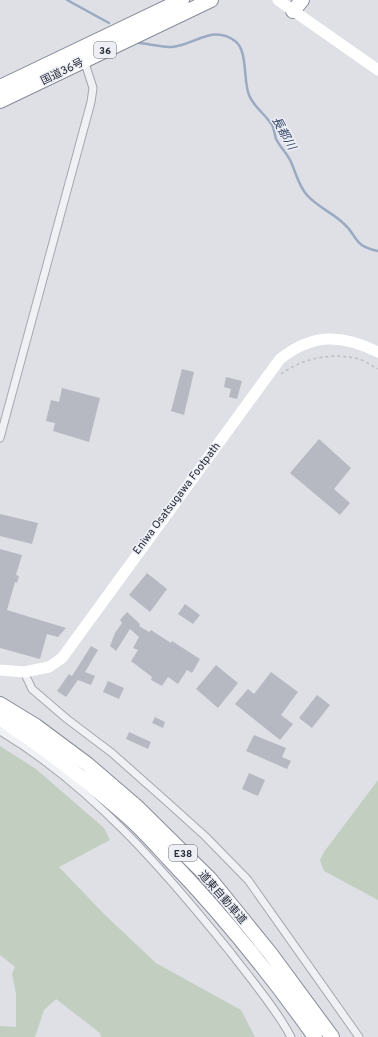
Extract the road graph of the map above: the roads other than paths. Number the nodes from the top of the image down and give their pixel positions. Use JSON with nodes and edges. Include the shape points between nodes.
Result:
{"nodes":[{"id":1,"x":182,"y":0,"type":"edge"},
{"id":2,"x":211,"y":0,"type":"edge"},
{"id":3,"x":278,"y":0,"type":"edge"},
{"id":4,"x":302,"y":0,"type":"edge"},
{"id":5,"x":293,"y":11,"type":"junction"},
{"id":6,"x":84,"y":60,"type":"junction"},
{"id":7,"x":378,"y":70,"type":"edge"},
{"id":8,"x":0,"y":87,"type":"edge"},
{"id":9,"x":0,"y":101,"type":"edge"},
{"id":10,"x":378,"y":352,"type":"edge"},
{"id":11,"x":0,"y":438,"type":"edge"},
{"id":12,"x":0,"y":670,"type":"edge"},
{"id":13,"x":24,"y":672,"type":"junction"},
{"id":14,"x":0,"y":704,"type":"edge"},
{"id":15,"x":0,"y":719,"type":"edge"},
{"id":16,"x":0,"y":731,"type":"edge"},
{"id":17,"x":291,"y":1037,"type":"edge"},
{"id":18,"x":315,"y":1037,"type":"edge"},
{"id":19,"x":332,"y":1037,"type":"edge"},
{"id":20,"x":359,"y":1037,"type":"edge"}],
"edges":[{"from":1,"to":8,"type":"highway","name":"国道36号","number":"36"},
{"from":2,"to":6,"type":"highway","name":"国道36号","number":"36"},
{"from":3,"to":5,"type":"street"},
{"from":4,"to":5,"type":"highway"},
{"from":5,"to":7,"type":"street"},
{"from":6,"to":9,"type":"highway","name":"国道36号","number":"36"},
{"from":6,"to":11,"type":"street","via":[[93,88],[91,102]]},
{"from":10,"to":13,"type":"street","via":[[348,340],[331,338],[307,342],[292,349],[280,359],[62,658],[49,667]]},
{"from":12,"to":13,"type":"street"},
{"from":13,"to":20,"type":"street","via":[[32,689],[112,753],[205,836],[248,880]]},
{"from":14,"to":19,"type":"highway","name":"道東自動車道","number":"E38","via":[[36,726],[88,764],[136,806],[210,879],[270,953]]},
{"from":15,"to":18,"type":"highway","name":"道東自動車道","number":"E38","via":[[66,765],[129,817],[197,888],[259,963]]},
{"from":16,"to":17,"type":"street","via":[[39,757],[112,819],[213,931],[255,984]]}]}
